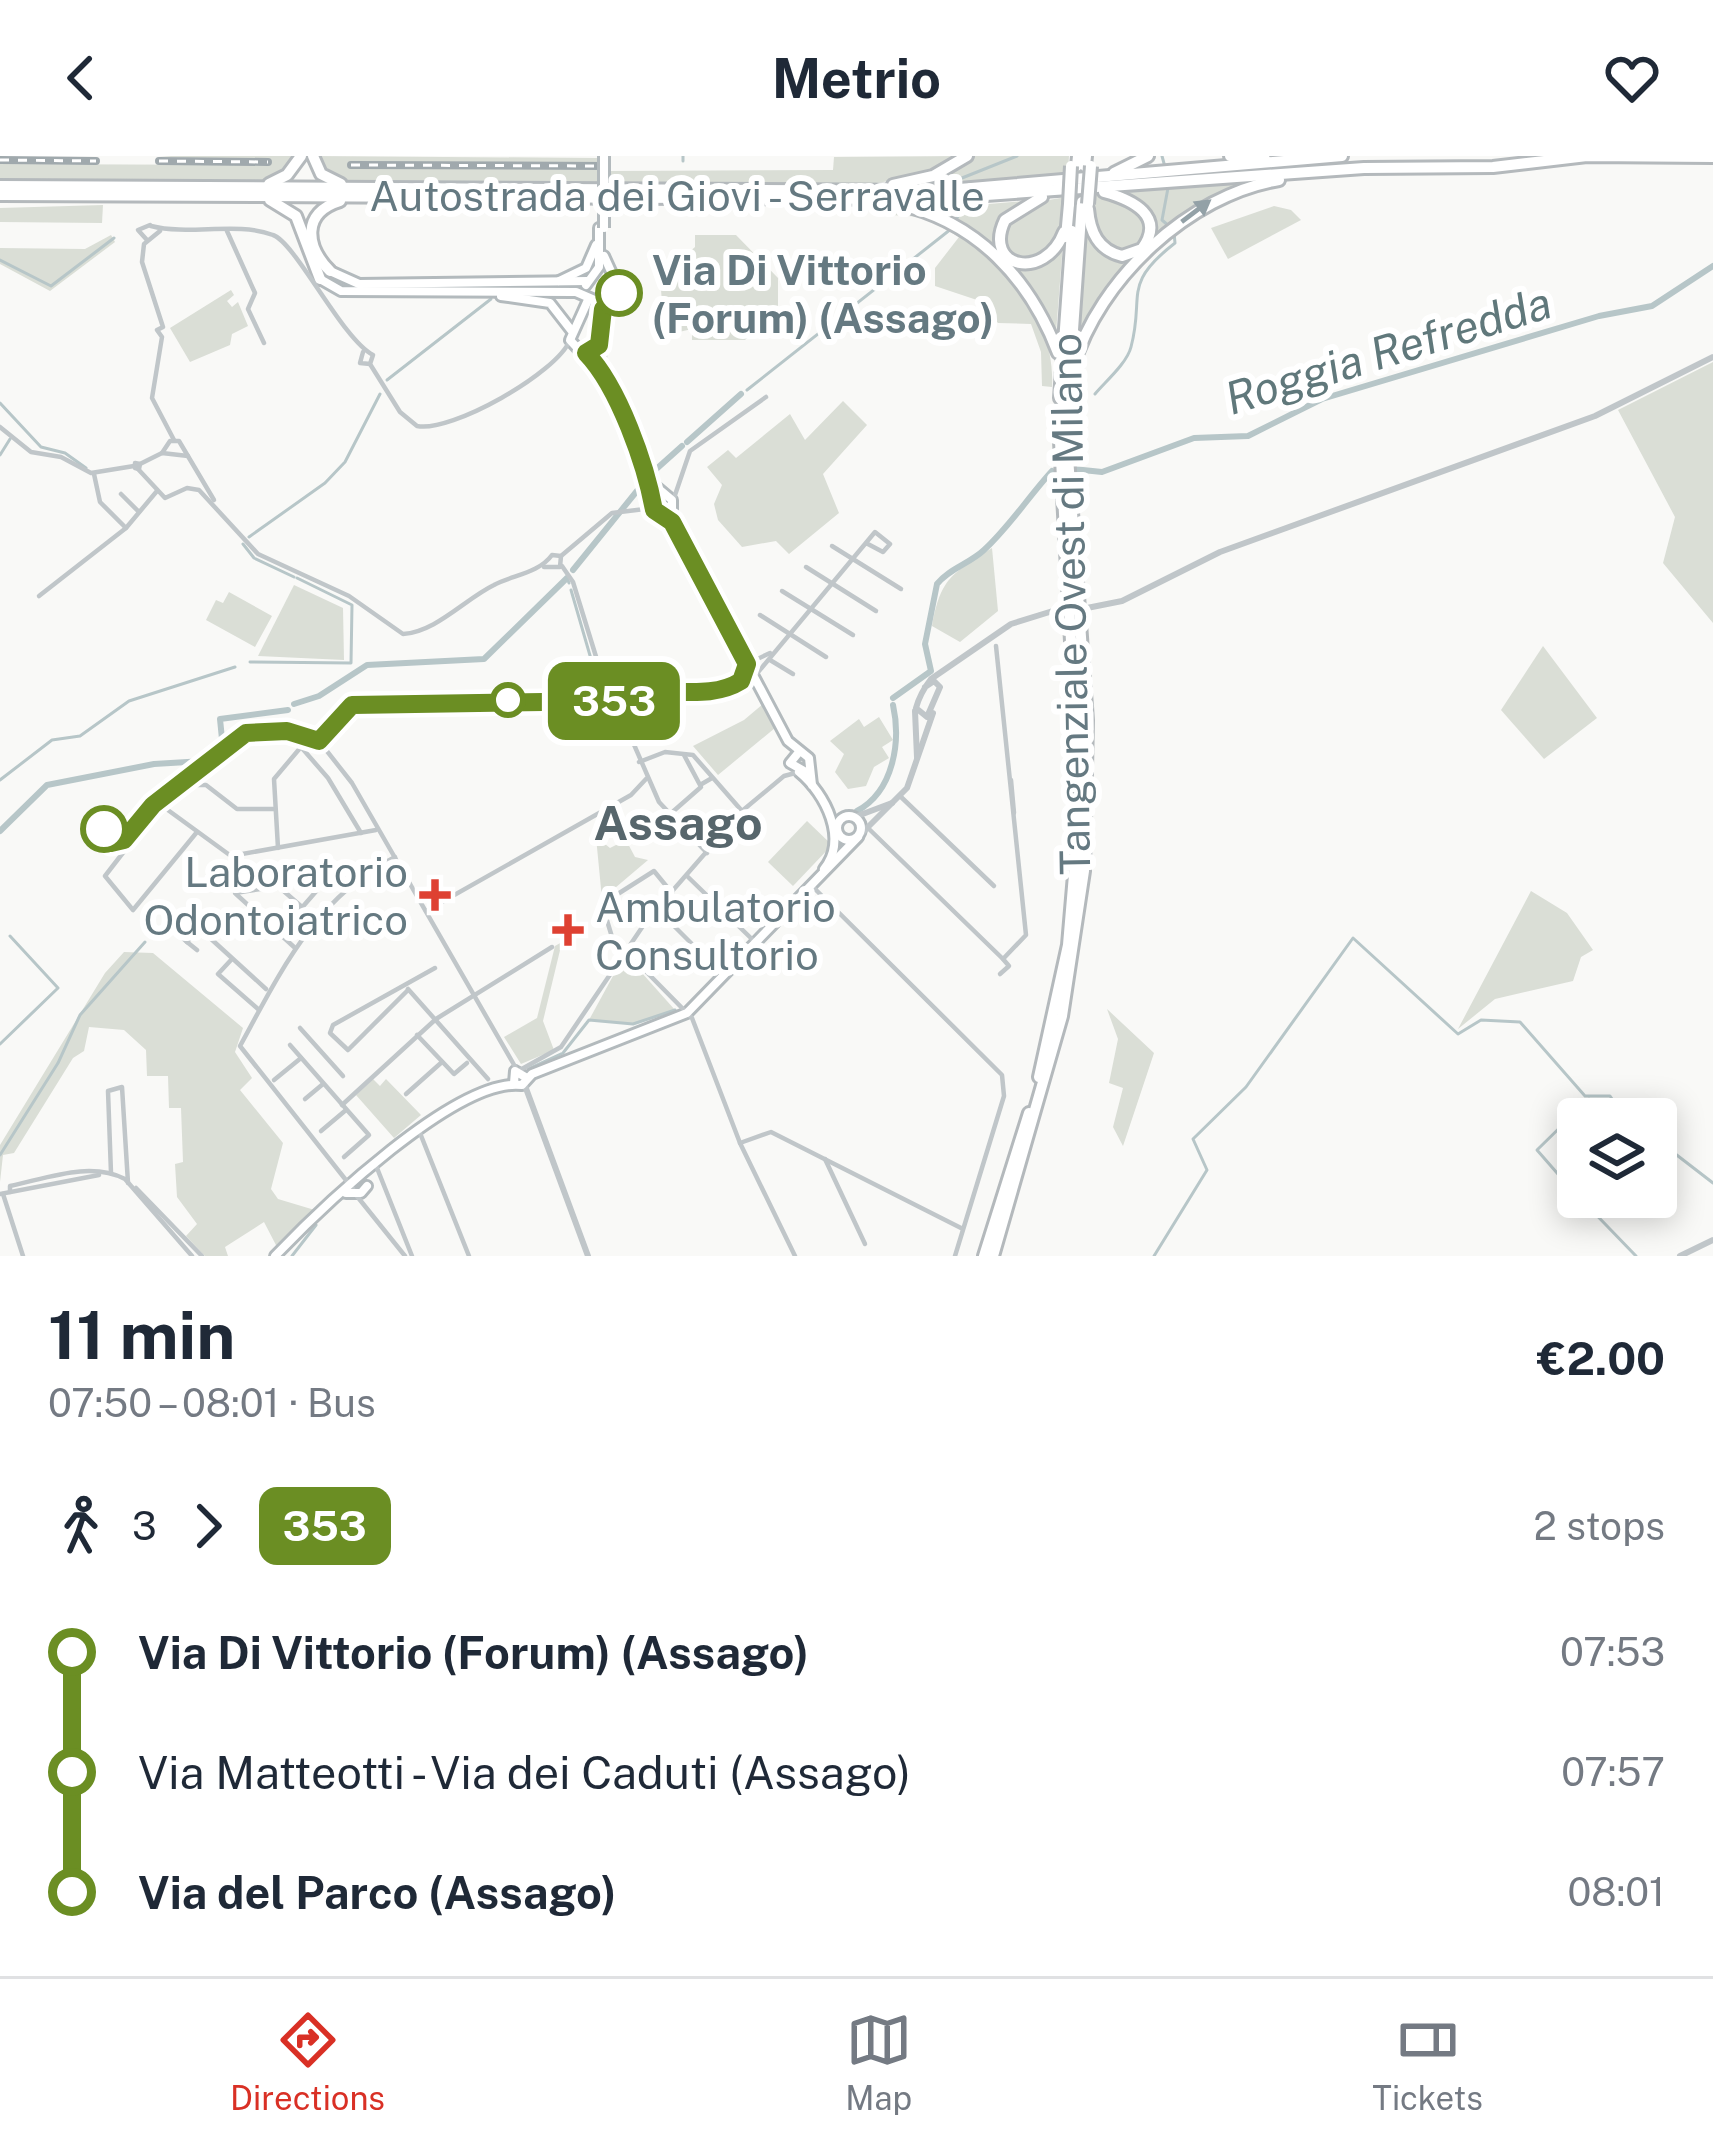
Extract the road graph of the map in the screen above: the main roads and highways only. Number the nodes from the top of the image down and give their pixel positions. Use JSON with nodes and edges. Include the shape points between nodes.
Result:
{"nodes":[{"id":1,"x":301,"y":156,"type":"edge"},
{"id":2,"x":313,"y":156,"type":"edge"},
{"id":3,"x":602,"y":156,"type":"edge"},
{"id":4,"x":967,"y":156,"type":"edge"},
{"id":5,"x":1148,"y":156,"type":"edge"},
{"id":6,"x":1230,"y":156,"type":"edge"},
{"id":7,"x":1274,"y":156,"type":"edge"},
{"id":8,"x":1342,"y":156,"type":"edge"},
{"id":9,"x":1298,"y":157,"type":"edge"},
{"id":10,"x":1713,"y":157,"type":"edge"},
{"id":11,"x":1328,"y":158,"type":"edge"},
{"id":12,"x":1081,"y":161,"type":"edge"},
{"id":13,"x":1314,"y":172,"type":"junction"},
{"id":14,"x":1268,"y":174,"type":"junction"},
{"id":15,"x":1023,"y":185,"type":"junction"},
{"id":16,"x":0,"y":186,"type":"edge"},
{"id":17,"x":362,"y":188,"type":"junction"},
{"id":18,"x":797,"y":190,"type":"junction"},
{"id":19,"x":258,"y":192,"type":"junction"},
{"id":20,"x":1104,"y":192,"type":"junction"},
{"id":21,"x":0,"y":195,"type":"edge"},
{"id":22,"x":431,"y":197,"type":"junction"},
{"id":23,"x":1042,"y":197,"type":"junction"},
{"id":24,"x":844,"y":199,"type":"junction"},
{"id":25,"x":1080,"y":204,"type":"junction"},
{"id":26,"x":902,"y":205,"type":"junction"},
{"id":27,"x":1067,"y":223,"type":"junction"},
{"id":28,"x":601,"y":230,"type":"junction"},
{"id":29,"x":325,"y":275,"type":"junction"},
{"id":30,"x":612,"y":275,"type":"junction"},
{"id":31,"x":592,"y":277,"type":"junction"},
{"id":32,"x":534,"y":284,"type":"junction"},
{"id":33,"x":482,"y":292,"type":"junction"},
{"id":34,"x":588,"y":297,"type":"junction"},
{"id":35,"x":606,"y":305,"type":"junction"},
{"id":36,"x":570,"y":335,"type":"junction"},
{"id":37,"x":598,"y":347,"type":"junction"},
{"id":38,"x":582,"y":352,"type":"junction"},
{"id":39,"x":1058,"y":353,"type":"junction"},
{"id":40,"x":1074,"y":365,"type":"junction"},
{"id":41,"x":601,"y":372,"type":"junction"},
{"id":42,"x":1063,"y":391,"type":"junction"},
{"id":43,"x":652,"y":484,"type":"junction"},
{"id":44,"x":668,"y":493,"type":"junction"},
{"id":45,"x":655,"y":505,"type":"junction"},
{"id":46,"x":672,"y":506,"type":"junction"},
{"id":47,"x":672,"y":522,"type":"junction"},
{"id":48,"x":794,"y":756,"type":"junction"},
{"id":49,"x":809,"y":765,"type":"junction"},
{"id":50,"x":799,"y":772,"type":"junction"},
{"id":51,"x":812,"y":785,"type":"junction"},
{"id":52,"x":820,"y":801,"type":"junction"},
{"id":53,"x":853,"y":819,"type":"junction"},
{"id":54,"x":836,"y":832,"type":"junction"},
{"id":55,"x":863,"y":833,"type":"junction"},
{"id":56,"x":816,"y":882,"type":"junction"},
{"id":57,"x":277,"y":1253,"type":"edge"},
{"id":58,"x":988,"y":1256,"type":"edge"}],
"edges":[{"from":1,"to":19,"type":"highway"},
{"from":2,"to":17,"type":"highway","via":[[326,178]]},
{"from":3,"to":28,"type":"main road","bridge":true},
{"from":4,"to":18,"type":"highway","via":[[908,184]]},
{"from":5,"to":15,"type":"highway","via":[[1120,172]]},
{"from":6,"to":9,"type":"highway"},
{"from":7,"to":9,"type":"highway"},
{"from":8,"to":11,"type":"highway","name":"Autostrada dei Giovi - Serravalle"},
{"from":9,"to":11,"type":"highway"},
{"from":10,"to":13,"type":"highway","name":"Autostrada dei Giovi - Serravalle"},
{"from":11,"to":15,"type":"highway","name":"Autostrada dei Giovi - Serravalle"},
{"from":12,"to":25,"type":"highway","name":"Tangenziale Ovest di Milano","bridge":true},
{"from":13,"to":14,"type":"highway","name":"Autostrada dei Giovi - Serravalle"},
{"from":40,"to":13,"type":"highway","one_way":true,"via":[[1103,301],[1189,215],[1228,191]]},
{"from":14,"to":20,"type":"highway"},
{"from":14,"to":24,"type":"highway","name":"Autostrada dei Giovi - Serravalle"},
{"from":15,"to":18,"type":"highway","name":"Autostrada dei Giovi - Serravalle"},
{"from":16,"to":19,"type":"highway","name":"Autostrada dei Giovi - Serravalle"},
{"from":17,"to":18,"type":"highway","name":"Autostrada dei Giovi - Serravalle"},
{"from":17,"to":19,"type":"highway","name":"Autostrada dei Giovi - Serravalle"},
{"from":19,"to":21,"type":"highway","name":"Autostrada dei Giovi - Serravalle"},
{"from":19,"to":22,"type":"highway","name":"Autostrada dei Giovi - Serravalle"},
{"from":19,"to":29,"type":"highway","via":[[296,216]]},
{"from":20,"to":23,"type":"highway"},
{"from":20,"to":25,"type":"highway","via":[[1145,212],[1145,246],[1126,256],[1110,253]]},
{"from":22,"to":24,"type":"highway","name":"Autostrada dei Giovi - Serravalle"},
{"from":22,"to":29,"type":"highway","via":[[339,201],[321,210],[310,242]]},
{"from":23,"to":26,"type":"highway"},
{"from":23,"to":27,"type":"highway","via":[[1003,223],[1000,242],[1009,258],[1027,265],[1047,257]]},
{"from":24,"to":26,"type":"highway"},
{"from":25,"to":27,"type":"highway"},
{"from":25,"to":40,"type":"highway"},
{"from":25,"to":42,"type":"highway","name":"Tangenziale Ovest di Milano"},
{"from":26,"to":39,"type":"highway","via":[[946,219],[988,249],[1032,295]]},
{"from":27,"to":39,"type":"highway"},
{"from":28,"to":30,"type":"main road"},
{"from":28,"to":31,"type":"main road"},
{"from":28,"to":32,"type":"main road","via":[[580,274]]},
{"from":29,"to":32,"type":"main road","via":[[358,284]]},
{"from":29,"to":33,"type":"main road","via":[[341,291]]},
{"from":30,"to":31,"type":"main road"},
{"from":30,"to":35,"type":"main road","via":[[619,291]]},
{"from":31,"to":32,"type":"main road"},
{"from":31,"to":34,"type":"main road"},
{"from":33,"to":34,"type":"main road"},
{"from":33,"to":36,"type":"main road","via":[[550,303]]},
{"from":34,"to":35,"type":"main road"},
{"from":34,"to":36,"type":"main road"},
{"from":35,"to":37,"type":"main road"},
{"from":36,"to":38,"type":"main road"},
{"from":37,"to":38,"type":"main road"},
{"from":37,"to":41,"type":"main road"},
{"from":38,"to":41,"type":"main road"},
{"from":39,"to":42,"type":"highway"},
{"from":40,"to":42,"type":"highway"},
{"from":41,"to":43,"type":"main road"},
{"from":42,"to":58,"type":"highway","name":"Tangenziale Ovest di Milano","via":[[1088,740],[1084,871],[1058,1033]]},
{"from":43,"to":44,"type":"main road"},
{"from":43,"to":45,"type":"main road"},
{"from":44,"to":45,"type":"main road"},
{"from":44,"to":46,"type":"main road"},
{"from":45,"to":46,"type":"main road"},
{"from":45,"to":47,"type":"main road"},
{"from":46,"to":47,"type":"main road"},
{"from":47,"to":48,"type":"main road"},
{"from":48,"to":49,"type":"main road","via":[[807,754]]},
{"from":48,"to":50,"type":"main road"},
{"from":49,"to":50,"type":"main road"},
{"from":49,"to":51,"type":"main road"},
{"from":50,"to":51,"type":"main road"},
{"from":51,"to":52,"type":"main road"},
{"from":52,"to":53,"type":"main road"},
{"from":52,"to":54,"type":"main road"},
{"from":53,"to":54,"type":"main road","via":[[837,823]]},
{"from":53,"to":55,"type":"main road"},
{"from":54,"to":55,"type":"main road"},
{"from":54,"to":56,"type":"main road","via":[[835,853]]},
{"from":55,"to":56,"type":"main road"},
{"from":56,"to":57,"type":"main road","via":[[687,1013],[438,1111]]}]}
